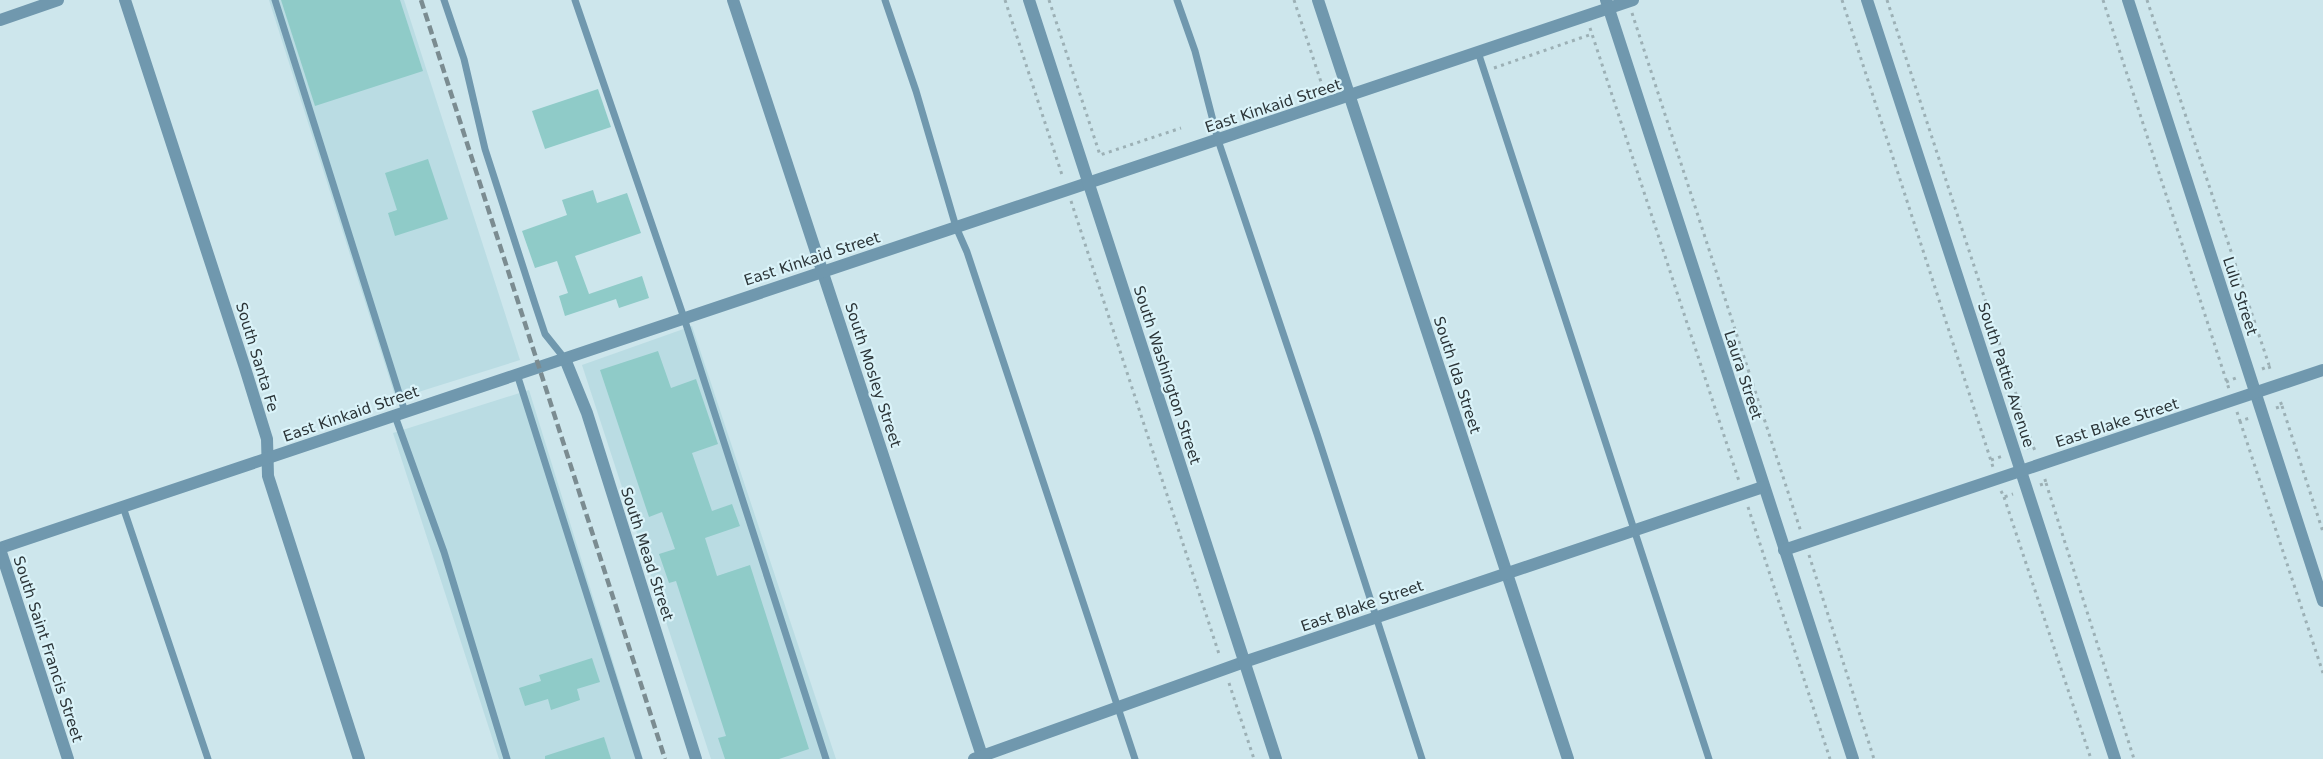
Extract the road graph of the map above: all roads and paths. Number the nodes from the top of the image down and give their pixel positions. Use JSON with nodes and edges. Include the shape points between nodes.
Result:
{"nodes":[{"id":1,"x":58,"y":0,"type":"edge"},
{"id":2,"x":125,"y":0,"type":"edge"},
{"id":3,"x":275,"y":0,"type":"edge"},
{"id":4,"x":444,"y":0,"type":"edge"},
{"id":5,"x":575,"y":0,"type":"edge"},
{"id":6,"x":733,"y":0,"type":"edge"},
{"id":7,"x":885,"y":0,"type":"edge"},
{"id":8,"x":1005,"y":0,"type":"edge"},
{"id":9,"x":1029,"y":0,"type":"edge"},
{"id":10,"x":1050,"y":0,"type":"edge"},
{"id":11,"x":1177,"y":0,"type":"edge"},
{"id":12,"x":1294,"y":0,"type":"edge"},
{"id":13,"x":1318,"y":0,"type":"edge"},
{"id":14,"x":1842,"y":0,"type":"edge"},
{"id":15,"x":1867,"y":0,"type":"edge"},
{"id":16,"x":1887,"y":0,"type":"edge"},
{"id":17,"x":2103,"y":0,"type":"edge"},
{"id":18,"x":2128,"y":0,"type":"edge"},
{"id":19,"x":2147,"y":0,"type":"edge"},
{"id":20,"x":1631,"y":1,"type":"edge"},
{"id":21,"x":1608,"y":4,"type":"edge"},
{"id":22,"x":1586,"y":16,"type":"junction"},
{"id":23,"x":0,"y":20,"type":"edge"},
{"id":24,"x":1592,"y":34,"type":"junction"},
{"id":25,"x":1478,"y":52,"type":"junction"},
{"id":26,"x":1485,"y":71,"type":"junction"},
{"id":27,"x":1323,"y":88,"type":"dead end"},
{"id":28,"x":1350,"y":96,"type":"junction"},
{"id":29,"x":1181,"y":128,"type":"dead end"},
{"id":30,"x":1218,"y":140,"type":"junction"},
{"id":31,"x":1089,"y":183,"type":"junction"},
{"id":32,"x":1068,"y":190,"type":"junction"},
{"id":33,"x":956,"y":227,"type":"junction"},
{"id":34,"x":823,"y":272,"type":"junction"},
{"id":35,"x":684,"y":318,"type":"junction"},
{"id":36,"x":565,"y":359,"type":"junction"},
{"id":37,"x":2269,"y":366,"type":"dead end"},
{"id":38,"x":2323,"y":370,"type":"edge"},
{"id":39,"x":517,"y":374,"type":"junction"},
{"id":40,"x":2226,"y":382,"type":"dead end"},
{"id":41,"x":2255,"y":393,"type":"junction"},
{"id":42,"x":2282,"y":406,"type":"dead end"},
{"id":43,"x":400,"y":414,"type":"junction"},
{"id":44,"x":2240,"y":421,"type":"dead end"},
{"id":45,"x":2033,"y":446,"type":"dead end"},
{"id":46,"x":267,"y":458,"type":"junction"},
{"id":47,"x":1991,"y":460,"type":"dead end"},
{"id":48,"x":2022,"y":471,"type":"junction"},
{"id":49,"x":2046,"y":483,"type":"dead end"},
{"id":50,"x":1763,"y":487,"type":"junction"},
{"id":51,"x":1743,"y":493,"type":"junction"},
{"id":52,"x":2004,"y":498,"type":"dead end"},
{"id":53,"x":123,"y":507,"type":"junction"},
{"id":54,"x":1634,"y":530,"type":"junction"},
{"id":55,"x":2323,"y":532,"type":"edge"},
{"id":56,"x":1805,"y":544,"type":"junction"},
{"id":57,"x":0,"y":549,"type":"edge"},
{"id":58,"x":1784,"y":550,"type":"junction"},
{"id":59,"x":1507,"y":573,"type":"junction"},
{"id":60,"x":2323,"y":600,"type":"edge"},
{"id":61,"x":1377,"y":617,"type":"junction"},
{"id":62,"x":1244,"y":662,"type":"junction"},
{"id":63,"x":1224,"y":669,"type":"junction"},
{"id":64,"x":2323,"y":673,"type":"edge"},
{"id":65,"x":1118,"y":707,"type":"junction"},
{"id":66,"x":980,"y":758,"type":"edge"},
{"id":67,"x":68,"y":759,"type":"edge"},
{"id":68,"x":208,"y":759,"type":"edge"},
{"id":69,"x":359,"y":759,"type":"edge"},
{"id":70,"x":507,"y":759,"type":"edge"},
{"id":71,"x":639,"y":759,"type":"edge"},
{"id":72,"x":696,"y":759,"type":"edge"},
{"id":73,"x":826,"y":759,"type":"edge"},
{"id":74,"x":1135,"y":759,"type":"edge"},
{"id":75,"x":1254,"y":759,"type":"edge"},
{"id":76,"x":1276,"y":759,"type":"edge"},
{"id":77,"x":1422,"y":759,"type":"edge"},
{"id":78,"x":1568,"y":759,"type":"edge"},
{"id":79,"x":1709,"y":759,"type":"edge"},
{"id":80,"x":1830,"y":759,"type":"edge"},
{"id":81,"x":1853,"y":759,"type":"edge"},
{"id":82,"x":1874,"y":759,"type":"edge"},
{"id":83,"x":2091,"y":759,"type":"edge"},
{"id":84,"x":2115,"y":759,"type":"edge"},
{"id":85,"x":2134,"y":759,"type":"edge"}],
"edges":[{"from":1,"to":23,"type":"street"},
{"from":2,"to":46,"type":"street","name":"South Santa Fe","via":[[245,368],[267,439]]},
{"from":3,"to":43,"type":"lane"},
{"from":4,"to":36,"type":"lane","via":[[464,59],[484,149],[545,334]]},
{"from":5,"to":35,"type":"lane"},
{"from":6,"to":34,"type":"street","name":"South Mosley Street"},
{"from":7,"to":33,"type":"lane"},
{"from":8,"to":32,"type":"path"},
{"from":9,"to":31,"type":"street","name":"South Washington Street"},
{"from":10,"to":29,"type":"path","via":[[1100,155]]},
{"from":11,"to":30,"type":"lane"},
{"from":12,"to":27,"type":"path"},
{"from":13,"to":28,"type":"street","name":"South Ida Street"},
{"from":14,"to":47,"type":"path"},
{"from":15,"to":48,"type":"street","name":"South Pattie Avenue"},
{"from":16,"to":45,"type":"path"},
{"from":17,"to":40,"type":"path"},
{"from":18,"to":41,"type":"street","name":"Lulu Street"},
{"from":19,"to":37,"type":"path"},
{"from":20,"to":21,"type":"street","name":"East Kinkaid Street"},
{"from":20,"to":56,"type":"path"},
{"from":21,"to":22,"type":"street","name":"East Kinkaid Street"},
{"from":21,"to":50,"type":"street","name":"Laura Street"},
{"from":22,"to":24,"type":"path"},
{"from":22,"to":25,"type":"street","name":"East Kinkaid Street"},
{"from":24,"to":26,"type":"path"},
{"from":24,"to":51,"type":"path"},
{"from":25,"to":26,"type":"lane"},
{"from":25,"to":28,"type":"street","name":"East Kinkaid Street"},
{"from":26,"to":54,"type":"lane"},
{"from":28,"to":30,"type":"street","name":"East Kinkaid Street"},
{"from":28,"to":59,"type":"street","name":"South Ida Street"},
{"from":30,"to":31,"type":"street","name":"East Kinkaid Street"},
{"from":30,"to":61,"type":"lane"},
{"from":31,"to":32,"type":"street","name":"East Kinkaid Street"},
{"from":31,"to":62,"type":"street","name":"South Washington Street"},
{"from":32,"to":33,"type":"street","name":"East Kinkaid Street"},
{"from":32,"to":63,"type":"path"},
{"from":33,"to":34,"type":"street","name":"East Kinkaid Street"},
{"from":33,"to":65,"type":"lane"},
{"from":34,"to":35,"type":"street","name":"East Kinkaid Street"},
{"from":34,"to":66,"type":"street","name":"South Mosley Street"},
{"from":35,"to":36,"type":"street","name":"East Kinkaid Street"},
{"from":35,"to":73,"type":"lane"},
{"from":36,"to":39,"type":"street","name":"East Kinkaid Street"},
{"from":36,"to":72,"type":"street","name":"South Mead Street","via":[[587,413]]},
{"from":38,"to":41,"type":"street","name":"East Blake Street"},
{"from":39,"to":43,"type":"street","name":"East Kinkaid Street"},
{"from":39,"to":71,"type":"lane"},
{"from":41,"to":48,"type":"street","name":"East Blake Street"},
{"from":41,"to":60,"type":"street","name":"Lulu Street"},
{"from":42,"to":55,"type":"path"},
{"from":43,"to":46,"type":"street","name":"East Kinkaid Street"},
{"from":43,"to":70,"type":"lane"},
{"from":44,"to":64,"type":"path"},
{"from":46,"to":53,"type":"street","name":"East Kinkaid Street"},
{"from":46,"to":69,"type":"street","name":"South Santa Fe","via":[[268,476]]},
{"from":48,"to":56,"type":"street","name":"East Blake Street"},
{"from":48,"to":84,"type":"street","name":"South Pattie Avenue"},
{"from":49,"to":85,"type":"path"},
{"from":50,"to":51,"type":"street","name":"East Blake Street"},
{"from":50,"to":58,"type":"street","name":"Laura Street"},
{"from":51,"to":54,"type":"street","name":"East Blake Street"},
{"from":51,"to":80,"type":"path"},
{"from":52,"to":83,"type":"path"},
{"from":53,"to":57,"type":"street","name":"East Kinkaid Street"},
{"from":53,"to":68,"type":"lane"},
{"from":54,"to":59,"type":"street","name":"East Blake Street"},
{"from":54,"to":79,"type":"lane"},
{"from":56,"to":58,"type":"street","name":"East Blake Street"},
{"from":56,"to":82,"type":"path"},
{"from":57,"to":67,"type":"street","name":"South Saint Francis Street"},
{"from":58,"to":81,"type":"street","name":"Laura Street"},
{"from":59,"to":61,"type":"street","name":"East Blake Street"},
{"from":59,"to":78,"type":"street","name":"South Ida Street"},
{"from":61,"to":62,"type":"street","name":"East Blake Street"},
{"from":61,"to":77,"type":"lane"},
{"from":62,"to":63,"type":"street","name":"East Blake Street"},
{"from":62,"to":76,"type":"street","name":"South Washington Street"},
{"from":63,"to":65,"type":"street","name":"East Blake Street"},
{"from":63,"to":75,"type":"path"},
{"from":65,"to":66,"type":"street","name":"East Blake Street"},
{"from":65,"to":74,"type":"lane"}]}
